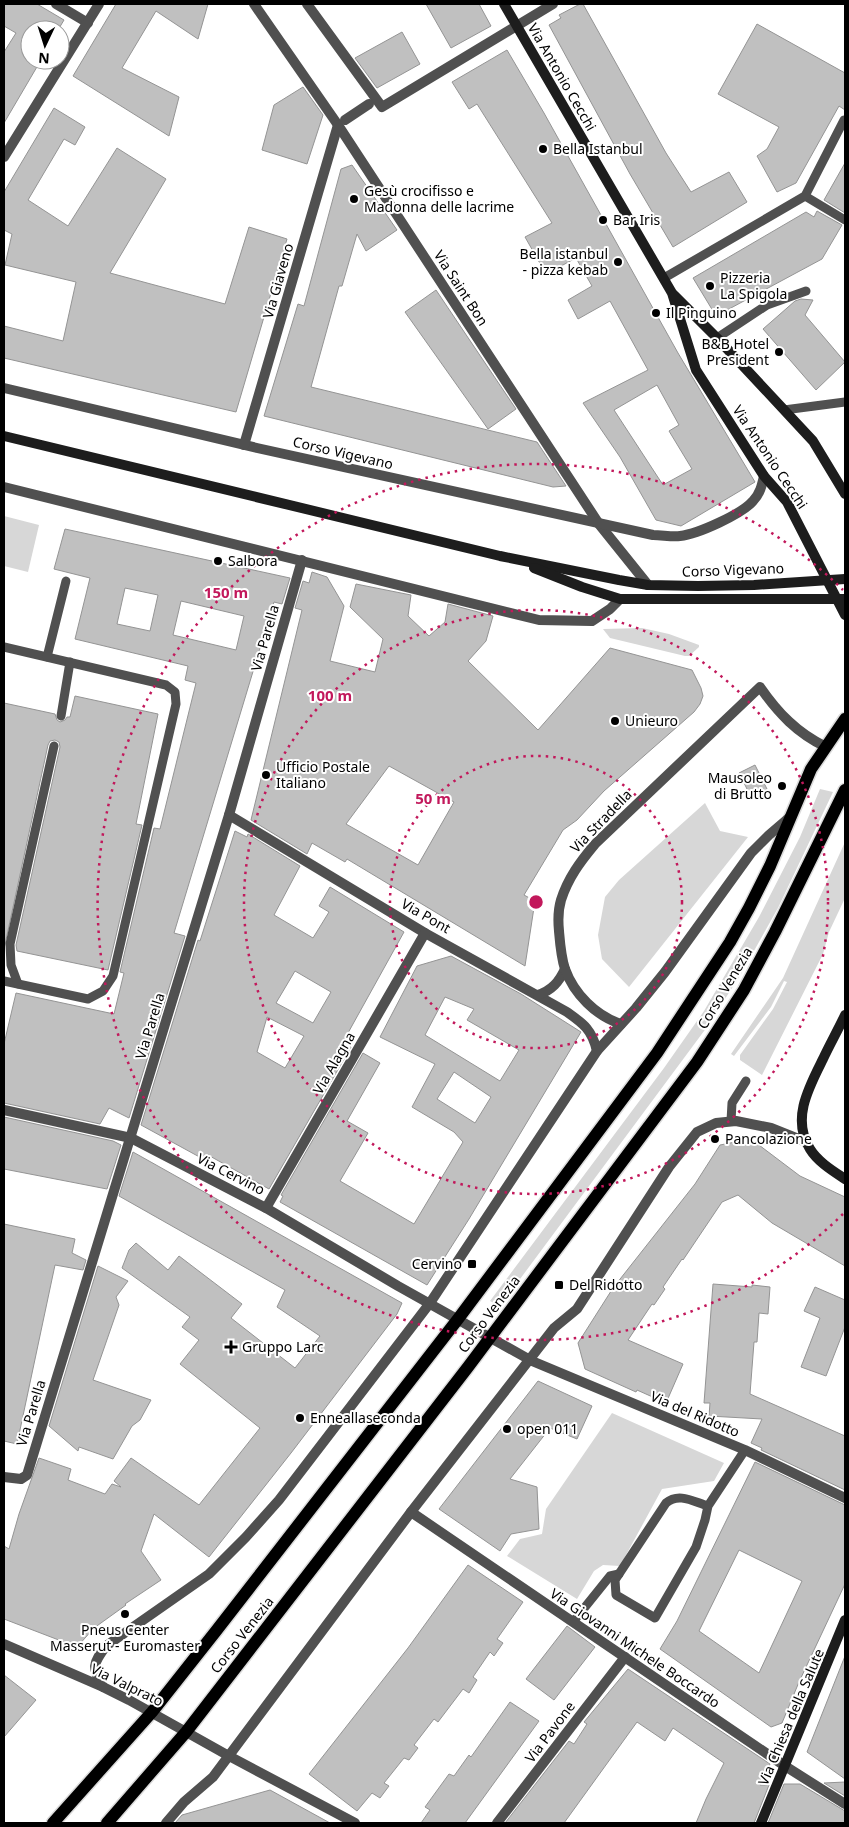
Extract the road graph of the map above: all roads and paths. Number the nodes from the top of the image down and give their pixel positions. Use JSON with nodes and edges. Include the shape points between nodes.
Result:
{"nodes":[{"id":1,"x":56,"y":4,"type":"edge"},
{"id":2,"x":99,"y":4,"type":"edge"},
{"id":3,"x":254,"y":4,"type":"edge"},
{"id":4,"x":307,"y":4,"type":"edge"},
{"id":5,"x":504,"y":4,"type":"edge"},
{"id":6,"x":553,"y":4,"type":"edge"},
{"id":7,"x":88,"y":23,"type":"junction"},
{"id":8,"x":516,"y":25,"type":"junction"},
{"id":9,"x":369,"y":104,"type":"dead end"},
{"id":10,"x":845,"y":121,"type":"edge"},
{"id":11,"x":341,"y":122,"type":"junction"},
{"id":12,"x":4,"y":158,"type":"edge"},
{"id":13,"x":806,"y":196,"type":"junction"},
{"id":14,"x":845,"y":220,"type":"edge"},
{"id":15,"x":664,"y":278,"type":"junction"},
{"id":16,"x":806,"y":291,"type":"dead end"},
{"id":17,"x":672,"y":293,"type":"junction"},
{"id":18,"x":717,"y":338,"type":"junction"},
{"id":19,"x":4,"y":388,"type":"edge"},
{"id":20,"x":845,"y":402,"type":"edge"},
{"id":21,"x":784,"y":410,"type":"junction"},
{"id":22,"x":4,"y":436,"type":"edge"},
{"id":23,"x":244,"y":445,"type":"junction"},
{"id":24,"x":764,"y":476,"type":"junction"},
{"id":25,"x":842,"y":480,"type":"edge"},
{"id":26,"x":4,"y":487,"type":"edge"},
{"id":27,"x":845,"y":494,"type":"edge"},
{"id":28,"x":599,"y":524,"type":"junction"},
{"id":29,"x":505,"y":557,"type":"junction"},
{"id":30,"x":302,"y":560,"type":"junction"},
{"id":31,"x":845,"y":579,"type":"edge"},
{"id":32,"x":826,"y":580,"type":"junction"},
{"id":33,"x":66,"y":582,"type":"dead end"},
{"id":34,"x":648,"y":585,"type":"junction"},
{"id":35,"x":620,"y":599,"type":"junction"},
{"id":36,"x":841,"y":599,"type":"edge"},
{"id":37,"x":845,"y":615,"type":"edge"},
{"id":38,"x":4,"y":647,"type":"edge"},
{"id":39,"x":47,"y":657,"type":"junction"},
{"id":40,"x":70,"y":662,"type":"junction"},
{"id":41,"x":61,"y":716,"type":"dead end"},
{"id":42,"x":845,"y":719,"type":"edge"},
{"id":43,"x":54,"y":746,"type":"dead end"},
{"id":44,"x":826,"y":747,"type":"junction"},
{"id":45,"x":845,"y":790,"type":"edge"},
{"id":46,"x":793,"y":814,"type":"junction"},
{"id":47,"x":229,"y":815,"type":"junction"},
{"id":48,"x":425,"y":932,"type":"junction"},
{"id":49,"x":565,"y":969,"type":"junction"},
{"id":50,"x":4,"y":982,"type":"edge"},
{"id":51,"x":18,"y":984,"type":"junction"},
{"id":52,"x":538,"y":996,"type":"junction"},
{"id":53,"x":845,"y":1015,"type":"edge"},
{"id":54,"x":621,"y":1024,"type":"junction"},
{"id":55,"x":597,"y":1051,"type":"junction"},
{"id":56,"x":746,"y":1081,"type":"dead end"},
{"id":57,"x":4,"y":1110,"type":"edge"},
{"id":58,"x":733,"y":1121,"type":"junction"},
{"id":59,"x":131,"y":1138,"type":"junction"},
{"id":60,"x":806,"y":1142,"type":"junction"},
{"id":61,"x":845,"y":1179,"type":"edge"},
{"id":62,"x":266,"y":1208,"type":"junction"},
{"id":63,"x":430,"y":1303,"type":"junction"},
{"id":64,"x":458,"y":1319,"type":"junction"},
{"id":65,"x":490,"y":1337,"type":"junction"},
{"id":66,"x":531,"y":1360,"type":"junction"},
{"id":67,"x":745,"y":1450,"type":"junction"},
{"id":68,"x":4,"y":1477,"type":"edge"},
{"id":69,"x":845,"y":1498,"type":"edge"},
{"id":70,"x":708,"y":1506,"type":"junction"},
{"id":71,"x":411,"y":1512,"type":"junction"},
{"id":72,"x":619,"y":1574,"type":"junction"},
{"id":73,"x":845,"y":1620,"type":"edge"},
{"id":74,"x":573,"y":1622,"type":"junction"},
{"id":75,"x":6,"y":1648,"type":"edge"},
{"id":76,"x":625,"y":1657,"type":"junction"},
{"id":77,"x":103,"y":1687,"type":"junction"},
{"id":78,"x":152,"y":1712,"type":"junction"},
{"id":79,"x":186,"y":1732,"type":"junction"},
{"id":80,"x":229,"y":1756,"type":"junction"},
{"id":81,"x":785,"y":1766,"type":"junction"},
{"id":82,"x":845,"y":1804,"type":"edge"},
{"id":83,"x":53,"y":1823,"type":"edge"},
{"id":84,"x":107,"y":1823,"type":"edge"},
{"id":85,"x":166,"y":1823,"type":"edge"},
{"id":86,"x":355,"y":1823,"type":"edge"},
{"id":87,"x":497,"y":1823,"type":"edge"},
{"id":88,"x":761,"y":1823,"type":"edge"}],
"edges":[{"from":1,"to":7,"type":"street"},
{"from":2,"to":7,"type":"street"},
{"from":3,"to":11,"type":"street","name":"Via Saint Bon"},
{"from":4,"to":8,"type":"street","via":[[382,107]]},
{"from":5,"to":8,"type":"street","name":"Via Antonio Cecchi"},
{"from":6,"to":8,"type":"street"},
{"from":7,"to":12,"type":"street"},
{"from":8,"to":15,"type":"street","name":"Via Antonio Cecchi"},
{"from":9,"to":11,"type":"street"},
{"from":10,"to":13,"type":"lane"},
{"from":11,"to":23,"type":"street","name":"Via Giaveno"},
{"from":11,"to":28,"type":"street","name":"Via Saint Bon"},
{"from":13,"to":14,"type":"lane"},
{"from":13,"to":15,"type":"lane"},
{"from":15,"to":17,"type":"street","name":"Via Antonio Cecchi"},
{"from":16,"to":18,"type":"lane","via":[[767,305]]},
{"from":17,"to":18,"type":"street","name":"Via Antonio Cecchi"},
{"from":17,"to":24,"type":"street","name":"Via Antonio Cecchi","via":[[696,370]]},
{"from":18,"to":21,"type":"street","name":"Via Antonio Cecchi"},
{"from":19,"to":23,"type":"street","name":"Corso Vigevano"},
{"from":20,"to":21,"type":"lane"},
{"from":21,"to":25,"type":"street","name":"Via Antonio Cecchi","via":[[814,441]]},
{"from":22,"to":29,"type":"street","name":"Corso Vigevano"},
{"from":23,"to":28,"type":"street","name":"Corso Vigevano"},
{"from":24,"to":28,"type":"street","name":"Corso Vigevano","via":[[755,500],[746,508],[695,533],[653,535]]},
{"from":24,"to":32,"type":"street","name":"Via Antonio Cecchi","via":[[787,502]]},
{"from":25,"to":27,"type":"street","name":"Via Antonio Cecchi"},
{"from":26,"to":30,"type":"street"},
{"from":28,"to":34,"type":"street","name":"Via Saint Bon"},
{"from":29,"to":34,"type":"street","name":"Corso Vigevano"},
{"from":29,"to":35,"type":"street","name":"Corso Vigevano"},
{"from":30,"to":35,"type":"street","via":[[539,620],[592,621]]},
{"from":30,"to":47,"type":"street","name":"Via Parella"},
{"from":31,"to":32,"type":"street","name":"Corso Vigevano"},
{"from":32,"to":34,"type":"street","name":"Corso Vigevano","via":[[754,585]]},
{"from":32,"to":36,"type":"street"},
{"from":33,"to":39,"type":"lane"},
{"from":35,"to":36,"type":"street","name":"Corso Vigevano"},
{"from":36,"to":37,"type":"street"},
{"from":38,"to":39,"type":"lane"},
{"from":39,"to":40,"type":"lane"},
{"from":40,"to":41,"type":"lane"},
{"from":40,"to":51,"type":"lane","via":[[166,685],[176,692],[176,704],[113,976],[103,991],[88,999]]},
{"from":42,"to":44,"type":"main road","name":"Corso Venezia"},
{"from":43,"to":51,"type":"lane","via":[[10,944],[11,965]]},
{"from":44,"to":46,"type":"main road","name":"Corso Venezia","via":[[811,769]]},
{"from":44,"to":49,"type":"street","name":"Via Stradella","via":[[793,726],[774,708],[760,687],[595,844],[576,867],[560,902],[558,919]]},
{"from":45,"to":65,"type":"main road","name":"Corso Venezia","via":[[739,998],[697,1062]]},
{"from":46,"to":54,"type":"street","name":"Corso Venezia","via":[[751,853],[665,972]]},
{"from":46,"to":64,"type":"main road","name":"Corso Venezia","via":[[750,908],[691,1003]]},
{"from":47,"to":48,"type":"street","name":"Via Pont"},
{"from":47,"to":59,"type":"street","name":"Via Parella"},
{"from":48,"to":52,"type":"street","name":"Via Pont"},
{"from":48,"to":62,"type":"street","name":"Via Alagna"},
{"from":49,"to":52,"type":"street","via":[[552,988]]},
{"from":49,"to":54,"type":"street","name":"Via Stradella","via":[[594,1010]]},
{"from":50,"to":51,"type":"lane"},
{"from":52,"to":55,"type":"street","name":"Via Pont","via":[[589,1029]]},
{"from":53,"to":60,"type":"street","via":[[807,1091],[801,1115]]},
{"from":54,"to":55,"type":"street","name":"Corso Venezia"},
{"from":55,"to":63,"type":"street","name":"Corso Venezia"},
{"from":56,"to":58,"type":"lane","via":[[732,1104]]},
{"from":57,"to":59,"type":"street","name":"Via Cervino"},
{"from":58,"to":60,"type":"street","via":[[771,1128]]},
{"from":58,"to":66,"type":"street","via":[[716,1122],[697,1132],[669,1167],[577,1310],[554,1328]]},
{"from":59,"to":62,"type":"street","name":"Via Cervino"},
{"from":59,"to":68,"type":"street","name":"Via Parella","via":[[27,1474],[22,1479]]},
{"from":60,"to":61,"type":"street","via":[[818,1159]]},
{"from":62,"to":63,"type":"street","name":"Via Cervino"},
{"from":63,"to":64,"type":"street","name":"Via Cervino"},
{"from":63,"to":77,"type":"street","name":"Corso Venezia","via":[[279,1500],[246,1537],[209,1574],[106,1646],[96,1659],[95,1671]]},
{"from":64,"to":65,"type":"street","name":"Via Cervino"},
{"from":64,"to":78,"type":"main road","name":"Corso Venezia"},
{"from":65,"to":66,"type":"street","name":"Via del Ridotto"},
{"from":65,"to":79,"type":"main road","name":"Corso Venezia"},
{"from":66,"to":67,"type":"street","name":"Via del Ridotto"},
{"from":66,"to":71,"type":"street"},
{"from":67,"to":69,"type":"street","name":"Via del Ridotto"},
{"from":67,"to":70,"type":"lane"},
{"from":70,"to":72,"type":"lane","via":[[679,1497],[670,1499]]},
{"from":70,"to":72,"type":"lane","via":[[696,1547],[655,1618],[616,1595],[615,1580]]},
{"from":71,"to":74,"type":"street","name":"Via Giovanni Michele Boccardo"},
{"from":71,"to":80,"type":"street"},
{"from":72,"to":74,"type":"lane","via":[[610,1576]]},
{"from":73,"to":81,"type":"street","name":"Via Chiesa della Salute"},
{"from":74,"to":76,"type":"street","name":"Via Giovanni Michele Boccardo"},
{"from":75,"to":77,"type":"street","name":"Via Valprato"},
{"from":76,"to":81,"type":"street","name":"Via Giovanni Michele Boccardo"},
{"from":76,"to":87,"type":"street","name":"Via Pavone"},
{"from":77,"to":78,"type":"street","name":"Via Valprato"},
{"from":78,"to":79,"type":"street","name":"Via Valprato"},
{"from":78,"to":83,"type":"main road","name":"Corso Venezia"},
{"from":79,"to":80,"type":"street","name":"Via Valprato"},
{"from":79,"to":84,"type":"main road","name":"Corso Venezia"},
{"from":80,"to":85,"type":"street","via":[[213,1777]]},
{"from":80,"to":86,"type":"street","name":"Via Valprato"},
{"from":81,"to":82,"type":"street","name":"Via Giovanni Michele Boccardo"},
{"from":81,"to":88,"type":"street","name":"Via Chiesa della Salute"}]}
